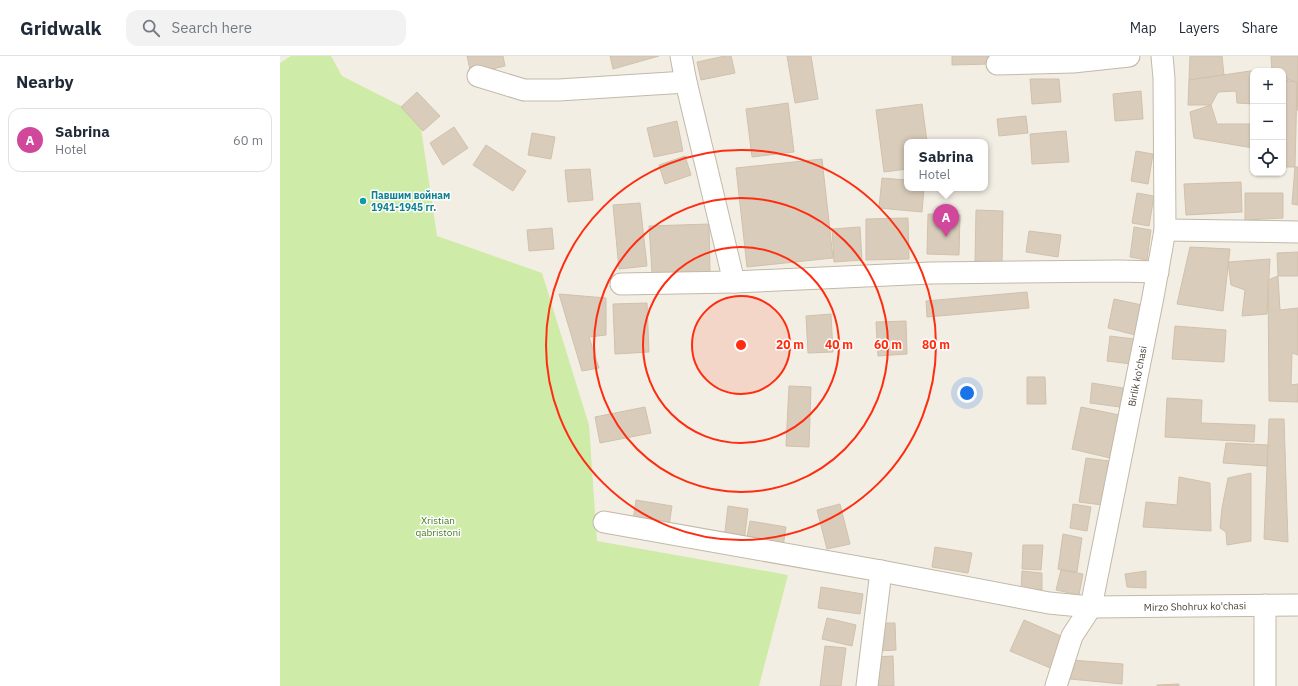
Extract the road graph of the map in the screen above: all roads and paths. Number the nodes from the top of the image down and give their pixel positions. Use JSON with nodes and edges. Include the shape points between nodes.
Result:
{"nodes":[{"id":1,"x":681,"y":56,"type":"edge"},
{"id":2,"x":1129,"y":56,"type":"edge"},
{"id":3,"x":1162,"y":56,"type":"edge"},
{"id":4,"x":997,"y":64,"type":"dead end"},
{"id":5,"x":478,"y":76,"type":"dead end"},
{"id":6,"x":686,"y":82,"type":"junction"},
{"id":7,"x":1165,"y":230,"type":"junction"},
{"id":8,"x":1298,"y":232,"type":"edge"},
{"id":9,"x":1158,"y":272,"type":"junction"},
{"id":10,"x":734,"y":282,"type":"junction"},
{"id":11,"x":621,"y":284,"type":"dead end"},
{"id":12,"x":604,"y":522,"type":"dead end"},
{"id":13,"x":881,"y":571,"type":"junction"},
{"id":14,"x":1265,"y":605,"type":"junction"},
{"id":15,"x":1298,"y":605,"type":"edge"},
{"id":16,"x":1091,"y":607,"type":"junction"},
{"id":17,"x":867,"y":686,"type":"edge"},
{"id":18,"x":1056,"y":686,"type":"edge"},
{"id":19,"x":1265,"y":686,"type":"edge"}],
"edges":[{"from":1,"to":6,"type":"street"},
{"from":2,"to":4,"type":"street","via":[[1073,62]]},
{"from":3,"to":7,"type":"street","name":"Birlik ko'chasi"},
{"from":5,"to":6,"type":"street","via":[[524,90]]},
{"from":6,"to":10,"type":"street"},
{"from":7,"to":8,"type":"street"},
{"from":7,"to":9,"type":"street","name":"Birlik ko'chasi"},
{"from":9,"to":10,"type":"street","via":[[932,273]]},
{"from":9,"to":16,"type":"street","name":"Birlik ko'chasi"},
{"from":10,"to":11,"type":"street"},
{"from":12,"to":13,"type":"street","name":"Mirzo Shohrux ko'chasi"},
{"from":13,"to":16,"type":"street","name":"Mirzo Shohrux ko'chasi","via":[[1049,603]]},
{"from":13,"to":17,"type":"street"},
{"from":14,"to":15,"type":"street","name":"Mirzo Shohrux ko'chasi"},
{"from":14,"to":16,"type":"street","name":"Mirzo Shohrux ko'chasi"},
{"from":14,"to":19,"type":"street"},
{"from":16,"to":18,"type":"street","name":"Birlik ko'chasi","via":[[1072,636]]}]}
